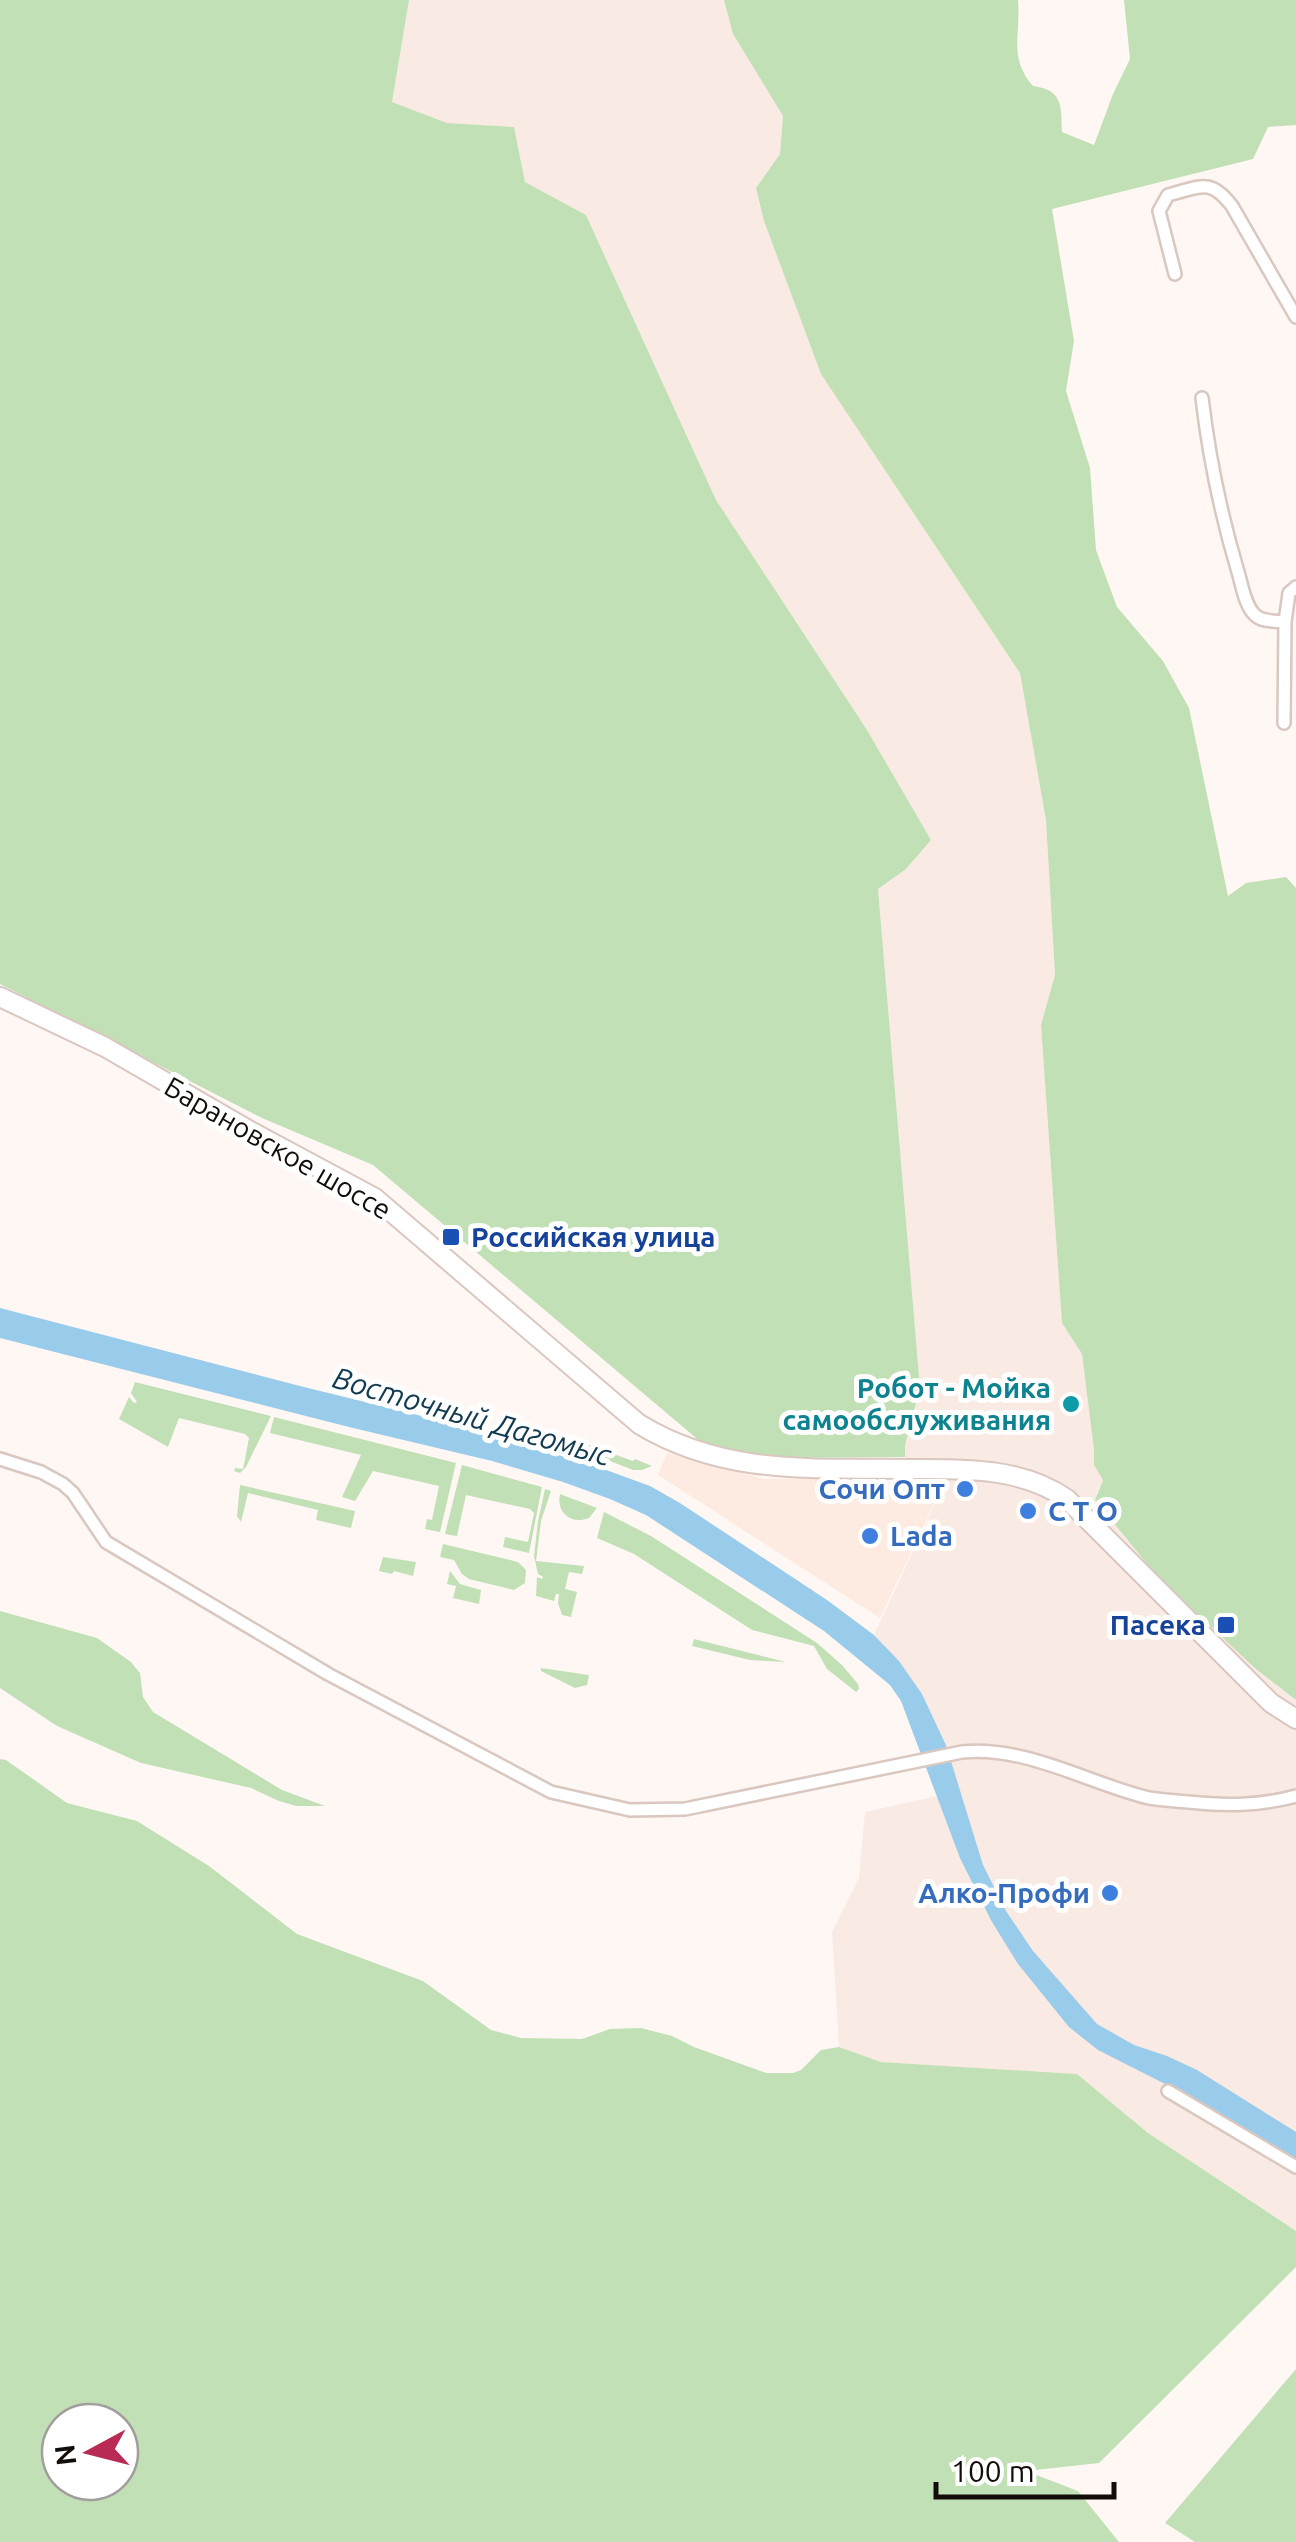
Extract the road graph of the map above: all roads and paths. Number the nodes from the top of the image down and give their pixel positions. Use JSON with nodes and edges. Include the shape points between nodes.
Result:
{"nodes":[{"id":1,"x":1175,"y":274,"type":"dead end"},
{"id":2,"x":1296,"y":316,"type":"edge"},
{"id":3,"x":1202,"y":398,"type":"dead end"},
{"id":4,"x":1296,"y":586,"type":"edge"},
{"id":5,"x":1284,"y":622,"type":"junction"},
{"id":6,"x":1284,"y":723,"type":"dead end"},
{"id":7,"x":0,"y":997,"type":"edge"},
{"id":8,"x":0,"y":1459,"type":"edge"},
{"id":9,"x":1296,"y":1719,"type":"edge"},
{"id":10,"x":1296,"y":1796,"type":"edge"},
{"id":11,"x":1168,"y":2091,"type":"dead end"},
{"id":12,"x":1296,"y":2167,"type":"edge"}],
"edges":[{"from":1,"to":2,"type":"street","via":[[1159,212],[1168,195],[1204,186],[1220,190]]},
{"from":3,"to":5,"type":"street","via":[[1223,518],[1246,599],[1255,616]]},
{"from":4,"to":5,"type":"street","via":[[1288,593]]},
{"from":5,"to":6,"type":"street"},
{"from":7,"to":9,"type":"main road","name":"Барановское шоссе","via":[[105,1046],[375,1198],[666,1440],[774,1467],[978,1470],[1056,1491],[1257,1690]]},
{"from":8,"to":10,"type":"street","via":[[63,1484],[106,1542],[328,1674],[551,1792],[630,1810],[685,1809],[985,1750],[1150,1798],[1236,1806]]},
{"from":11,"to":12,"type":"street"}]}
